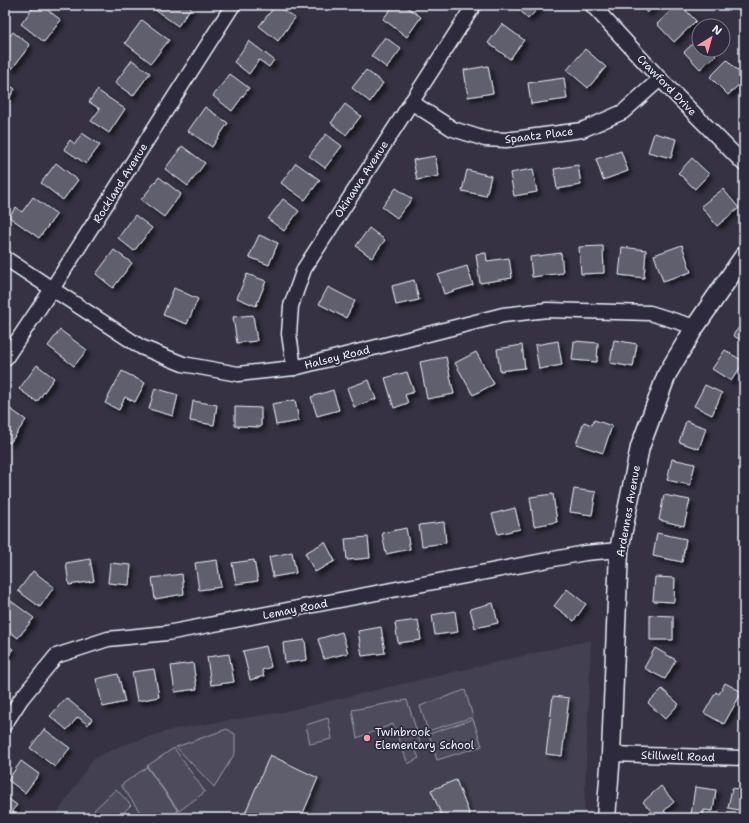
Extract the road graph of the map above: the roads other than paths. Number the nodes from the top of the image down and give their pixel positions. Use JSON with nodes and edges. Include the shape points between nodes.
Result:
{"nodes":[{"id":1,"x":233,"y":5,"type":"edge"},
{"id":2,"x":474,"y":5,"type":"edge"},
{"id":3,"x":592,"y":5,"type":"edge"},
{"id":4,"x":660,"y":79,"type":"junction"},
{"id":5,"x":410,"y":102,"type":"junction"},
{"id":6,"x":744,"y":164,"type":"edge"},
{"id":7,"x":744,"y":256,"type":"edge"},
{"id":8,"x":5,"y":258,"type":"edge"},
{"id":9,"x":52,"y":289,"type":"junction"},
{"id":10,"x":695,"y":327,"type":"junction"},
{"id":11,"x":5,"y":359,"type":"edge"},
{"id":12,"x":294,"y":368,"type":"junction"},
{"id":13,"x":619,"y":550,"type":"junction"},
{"id":14,"x":5,"y":724,"type":"edge"},
{"id":15,"x":611,"y":754,"type":"junction"},
{"id":16,"x":744,"y":758,"type":"edge"},
{"id":17,"x":606,"y":818,"type":"edge"}],
"edges":[{"from":1,"to":9,"type":"street","name":"Rockland Avenue"},
{"from":2,"to":5,"type":"street","name":"Okinawa Avenue"},
{"from":3,"to":4,"type":"street","name":"Crawford Drive"},
{"from":4,"to":5,"type":"street","name":"Spaatz Place","via":[[623,112],[582,130],[506,140],[485,139],[453,129]]},
{"from":4,"to":6,"type":"street","name":"Crawford Drive"},
{"from":5,"to":12,"type":"street","name":"Okinawa Avenue","via":[[304,269],[291,306],[289,334]]},
{"from":7,"to":10,"type":"street","name":"Ardennes Avenue"},
{"from":8,"to":9,"type":"street","name":"Halsey Road"},
{"from":9,"to":11,"type":"street","name":"Rockland Avenue"},
{"from":9,"to":12,"type":"street","name":"Halsey Road","via":[[141,346],[183,364],[238,374]]},
{"from":10,"to":12,"type":"street","name":"Halsey Road","via":[[650,313],[547,310],[503,315]]},
{"from":10,"to":13,"type":"street","name":"Ardennes Avenue","via":[[667,374],[640,447]]},
{"from":13,"to":14,"type":"street","name":"Lemay Road","via":[[585,553],[168,633],[108,639],[56,656],[21,699]]},
{"from":13,"to":15,"type":"street","name":"Ardennes Avenue"},
{"from":15,"to":16,"type":"street","name":"Stillwell Road"},
{"from":15,"to":17,"type":"street","name":"Ardennes Avenue"}]}
